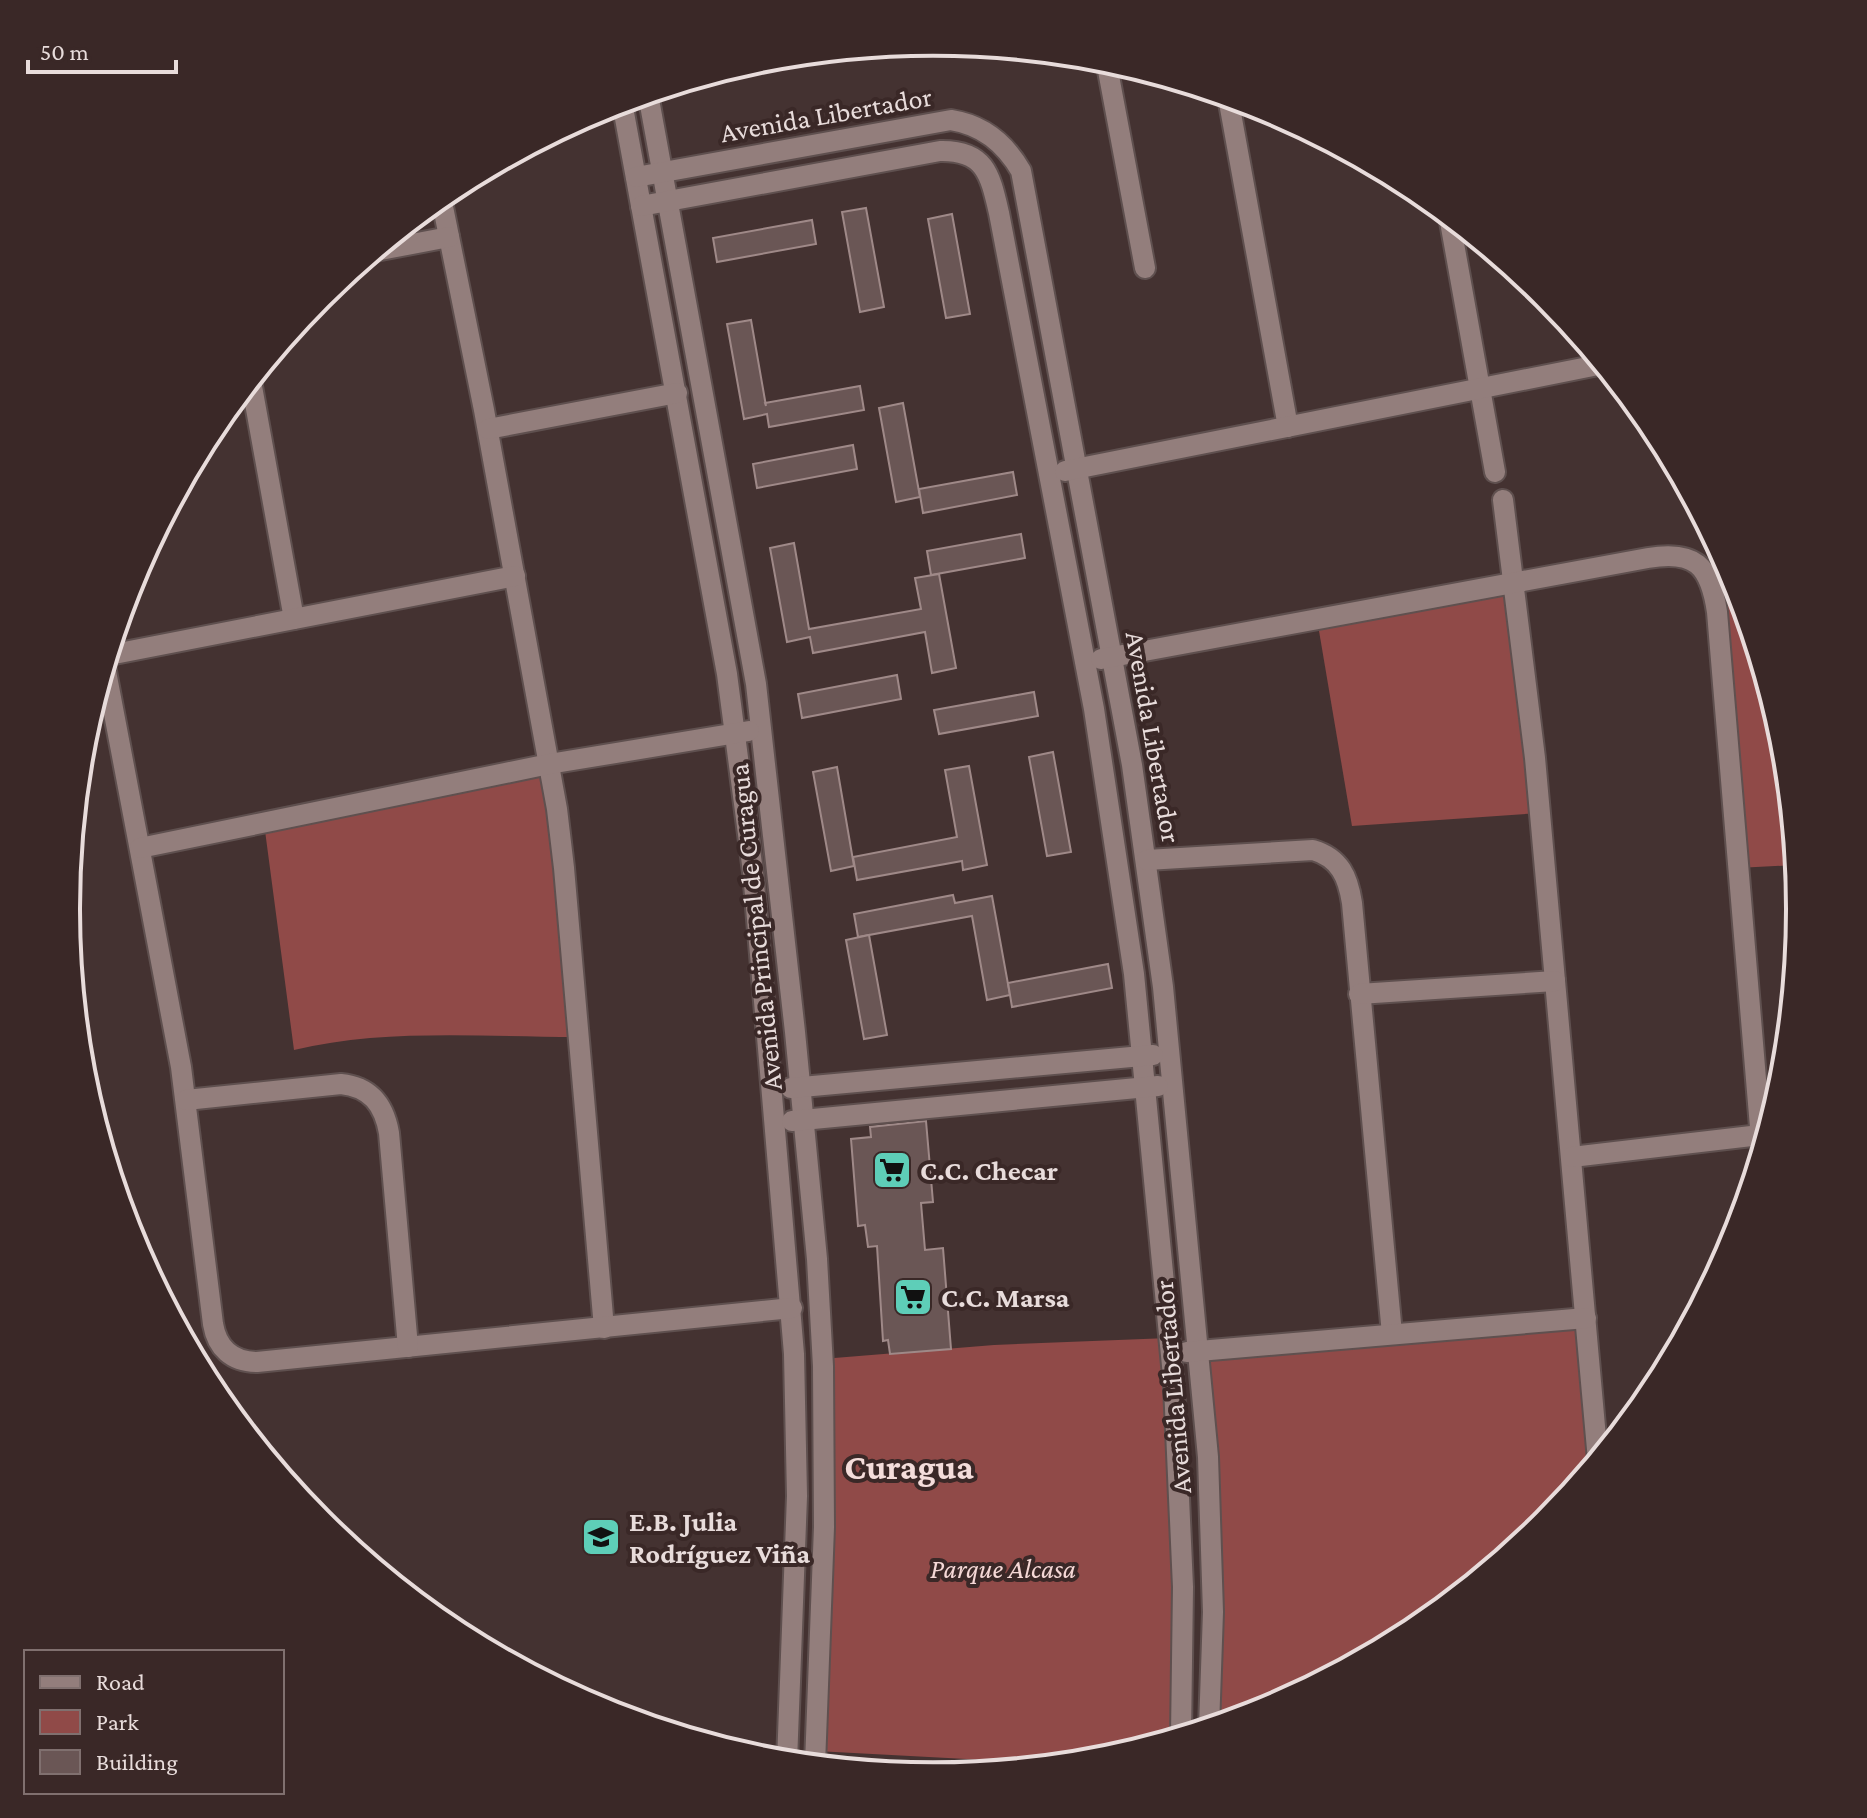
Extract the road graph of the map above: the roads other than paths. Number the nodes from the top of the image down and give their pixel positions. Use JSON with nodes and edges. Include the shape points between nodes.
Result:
{"nodes":[{"id":1,"x":1109,"y":74,"type":"edge"},
{"id":2,"x":650,"y":105,"type":"edge"},
{"id":3,"x":1230,"y":110,"type":"edge"},
{"id":4,"x":624,"y":114,"type":"edge"},
{"id":5,"x":660,"y":173,"type":"junction"},
{"id":6,"x":636,"y":177,"type":"junction"},
{"id":7,"x":666,"y":201,"type":"junction"},
{"id":8,"x":641,"y":206,"type":"junction"},
{"id":9,"x":444,"y":211,"type":"edge"},
{"id":10,"x":1452,"y":231,"type":"edge"},
{"id":11,"x":449,"y":237,"type":"junction"},
{"id":12,"x":396,"y":247,"type":"edge"},
{"id":13,"x":1145,"y":268,"type":"dead end"},
{"id":14,"x":1591,"y":366,"type":"edge"},
{"id":15,"x":1480,"y":389,"type":"junction"},
{"id":16,"x":677,"y":393,"type":"junction"},
{"id":17,"x":253,"y":395,"type":"edge"},
{"id":18,"x":1288,"y":427,"type":"junction"},
{"id":19,"x":488,"y":429,"type":"junction"},
{"id":20,"x":1077,"y":469,"type":"junction"},
{"id":21,"x":1495,"y":472,"type":"dead end"},
{"id":22,"x":1049,"y":474,"type":"junction"},
{"id":23,"x":1503,"y":500,"type":"dead end"},
{"id":24,"x":515,"y":576,"type":"junction"},
{"id":25,"x":1514,"y":582,"type":"junction"},
{"id":26,"x":294,"y":619,"type":"junction"},
{"id":27,"x":121,"y":653,"type":"edge"},
{"id":28,"x":1113,"y":656,"type":"junction"},
{"id":29,"x":1085,"y":662,"type":"junction"},
{"id":30,"x":110,"y":690,"type":"edge"},
{"id":31,"x":763,"y":729,"type":"junction"},
{"id":32,"x":736,"y":732,"type":"junction"},
{"id":33,"x":549,"y":764,"type":"junction"},
{"id":34,"x":140,"y":848,"type":"junction"},
{"id":35,"x":1147,"y":860,"type":"junction"},
{"id":36,"x":1555,"y":981,"type":"junction"},
{"id":37,"x":1359,"y":994,"type":"junction"},
{"id":38,"x":1169,"y":1054,"type":"junction"},
{"id":39,"x":1143,"y":1056,"type":"junction"},
{"id":40,"x":1172,"y":1085,"type":"junction"},
{"id":41,"x":801,"y":1087,"type":"junction"},
{"id":42,"x":1146,"y":1088,"type":"junction"},
{"id":43,"x":773,"y":1090,"type":"junction"},
{"id":44,"x":186,"y":1100,"type":"junction"},
{"id":45,"x":804,"y":1119,"type":"junction"},
{"id":46,"x":1759,"y":1121,"type":"edge"},
{"id":47,"x":776,"y":1122,"type":"junction"},
{"id":48,"x":1753,"y":1144,"type":"edge"},
{"id":49,"x":1572,"y":1157,"type":"junction"},
{"id":50,"x":792,"y":1308,"type":"junction"},
{"id":51,"x":1586,"y":1318,"type":"junction"},
{"id":52,"x":604,"y":1328,"type":"junction"},
{"id":53,"x":1392,"y":1334,"type":"junction"},
{"id":54,"x":408,"y":1347,"type":"junction"},
{"id":55,"x":1198,"y":1351,"type":"junction"},
{"id":56,"x":1171,"y":1354,"type":"junction"},
{"id":57,"x":1597,"y":1444,"type":"edge"},
{"id":58,"x":1209,"y":1717,"type":"edge"},
{"id":59,"x":1181,"y":1725,"type":"edge"},
{"id":60,"x":787,"y":1749,"type":"edge"},
{"id":61,"x":815,"y":1754,"type":"edge"}],
"edges":[{"from":1,"to":13,"type":"street"},
{"from":2,"to":5,"type":"street","name":"Avenida Principal de Curagua"},
{"from":3,"to":18,"type":"street"},
{"from":4,"to":6,"type":"street","name":"Avenida Principal de Curagua"},
{"from":5,"to":6,"type":"street","name":"Avenida Libertador"},
{"from":5,"to":7,"type":"street","name":"Avenida Principal de Curagua"},
{"from":5,"to":20,"type":"street","name":"Avenida Libertador","via":[[932,122],[965,122],[991,135],[1021,171]]},
{"from":6,"to":8,"type":"street","name":"Avenida Principal de Curagua"},
{"from":7,"to":8,"type":"street","name":"Avenida Libertador"},
{"from":7,"to":22,"type":"street","name":"Avenida Libertador","via":[[920,154],[953,151],[975,159],[989,174],[997,201]]},
{"from":7,"to":31,"type":"street","name":"Avenida Principal de Curagua"},
{"from":8,"to":16,"type":"street","name":"Avenida Principal de Curagua"},
{"from":9,"to":11,"type":"street"},
{"from":10,"to":15,"type":"street"},
{"from":11,"to":12,"type":"street"},
{"from":11,"to":19,"type":"street"},
{"from":14,"to":15,"type":"street"},
{"from":15,"to":18,"type":"street"},
{"from":15,"to":21,"type":"street"},
{"from":16,"to":19,"type":"street"},
{"from":16,"to":32,"type":"street","name":"Avenida Principal de Curagua"},
{"from":17,"to":26,"type":"street"},
{"from":18,"to":20,"type":"street"},
{"from":19,"to":24,"type":"street"},
{"from":20,"to":22,"type":"street"},
{"from":20,"to":28,"type":"street","name":"Avenida Libertador"},
{"from":22,"to":29,"type":"street","name":"Avenida Libertador"},
{"from":23,"to":25,"type":"street"},
{"from":24,"to":26,"type":"street"},
{"from":24,"to":33,"type":"street"},
{"from":25,"to":28,"type":"street"},
{"from":25,"to":36,"type":"street"},
{"from":25,"to":46,"type":"street","via":[[1674,554],[1690,559],[1708,577],[1717,612]]},
{"from":26,"to":27,"type":"street"},
{"from":28,"to":29,"type":"street"},
{"from":28,"to":35,"type":"street","name":"Avenida Libertador"},
{"from":29,"to":39,"type":"street","name":"Avenida Libertador","via":[[1114,828]]},
{"from":30,"to":34,"type":"street"},
{"from":31,"to":32,"type":"street"},
{"from":31,"to":41,"type":"street","name":"Avenida Principal de Curagua"},
{"from":32,"to":33,"type":"street"},
{"from":32,"to":43,"type":"street","name":"Avenida Principal de Curagua"},
{"from":33,"to":34,"type":"street"},
{"from":33,"to":52,"type":"street","via":[[564,868]]},
{"from":34,"to":44,"type":"street"},
{"from":35,"to":37,"type":"street","via":[[1305,850],[1327,855],[1342,869],[1349,888]]},
{"from":35,"to":38,"type":"street","name":"Avenida Libertador"},
{"from":36,"to":37,"type":"street"},
{"from":36,"to":49,"type":"street"},
{"from":37,"to":53,"type":"street"},
{"from":38,"to":39,"type":"street"},
{"from":38,"to":40,"type":"street","name":"Avenida Libertador"},
{"from":39,"to":41,"type":"street"},
{"from":39,"to":42,"type":"street","name":"Avenida Libertador"},
{"from":40,"to":42,"type":"street"},
{"from":40,"to":55,"type":"street","name":"Avenida Libertador"},
{"from":41,"to":43,"type":"street"},
{"from":41,"to":45,"type":"street","name":"Avenida Principal de Curagua"},
{"from":42,"to":45,"type":"street"},
{"from":42,"to":56,"type":"street","name":"Avenida Libertador"},
{"from":43,"to":47,"type":"street","name":"Avenida Principal de Curagua"},
{"from":44,"to":54,"type":"street","via":[[213,1324],[224,1350],[239,1360],[257,1362]]},
{"from":44,"to":54,"type":"street","via":[[341,1084],[362,1088],[377,1101],[389,1133]]},
{"from":45,"to":47,"type":"street"},
{"from":45,"to":61,"type":"street","name":"Avenida Principal de Curagua","via":[[819,1284],[824,1425]]},
{"from":47,"to":50,"type":"street","name":"Avenida Principal de Curagua"},
{"from":48,"to":49,"type":"street"},
{"from":49,"to":51,"type":"street"},
{"from":50,"to":52,"type":"street"},
{"from":50,"to":60,"type":"street","name":"Avenida Principal de Curagua","via":[[797,1496]]},
{"from":51,"to":53,"type":"street"},
{"from":51,"to":57,"type":"street"},
{"from":52,"to":54,"type":"street"},
{"from":53,"to":55,"type":"street"},
{"from":55,"to":56,"type":"street"},
{"from":55,"to":58,"type":"street","name":"Avenida Libertador","via":[[1212,1566]]},
{"from":56,"to":59,"type":"street","name":"Avenida Libertador","via":[[1183,1587]]}]}
